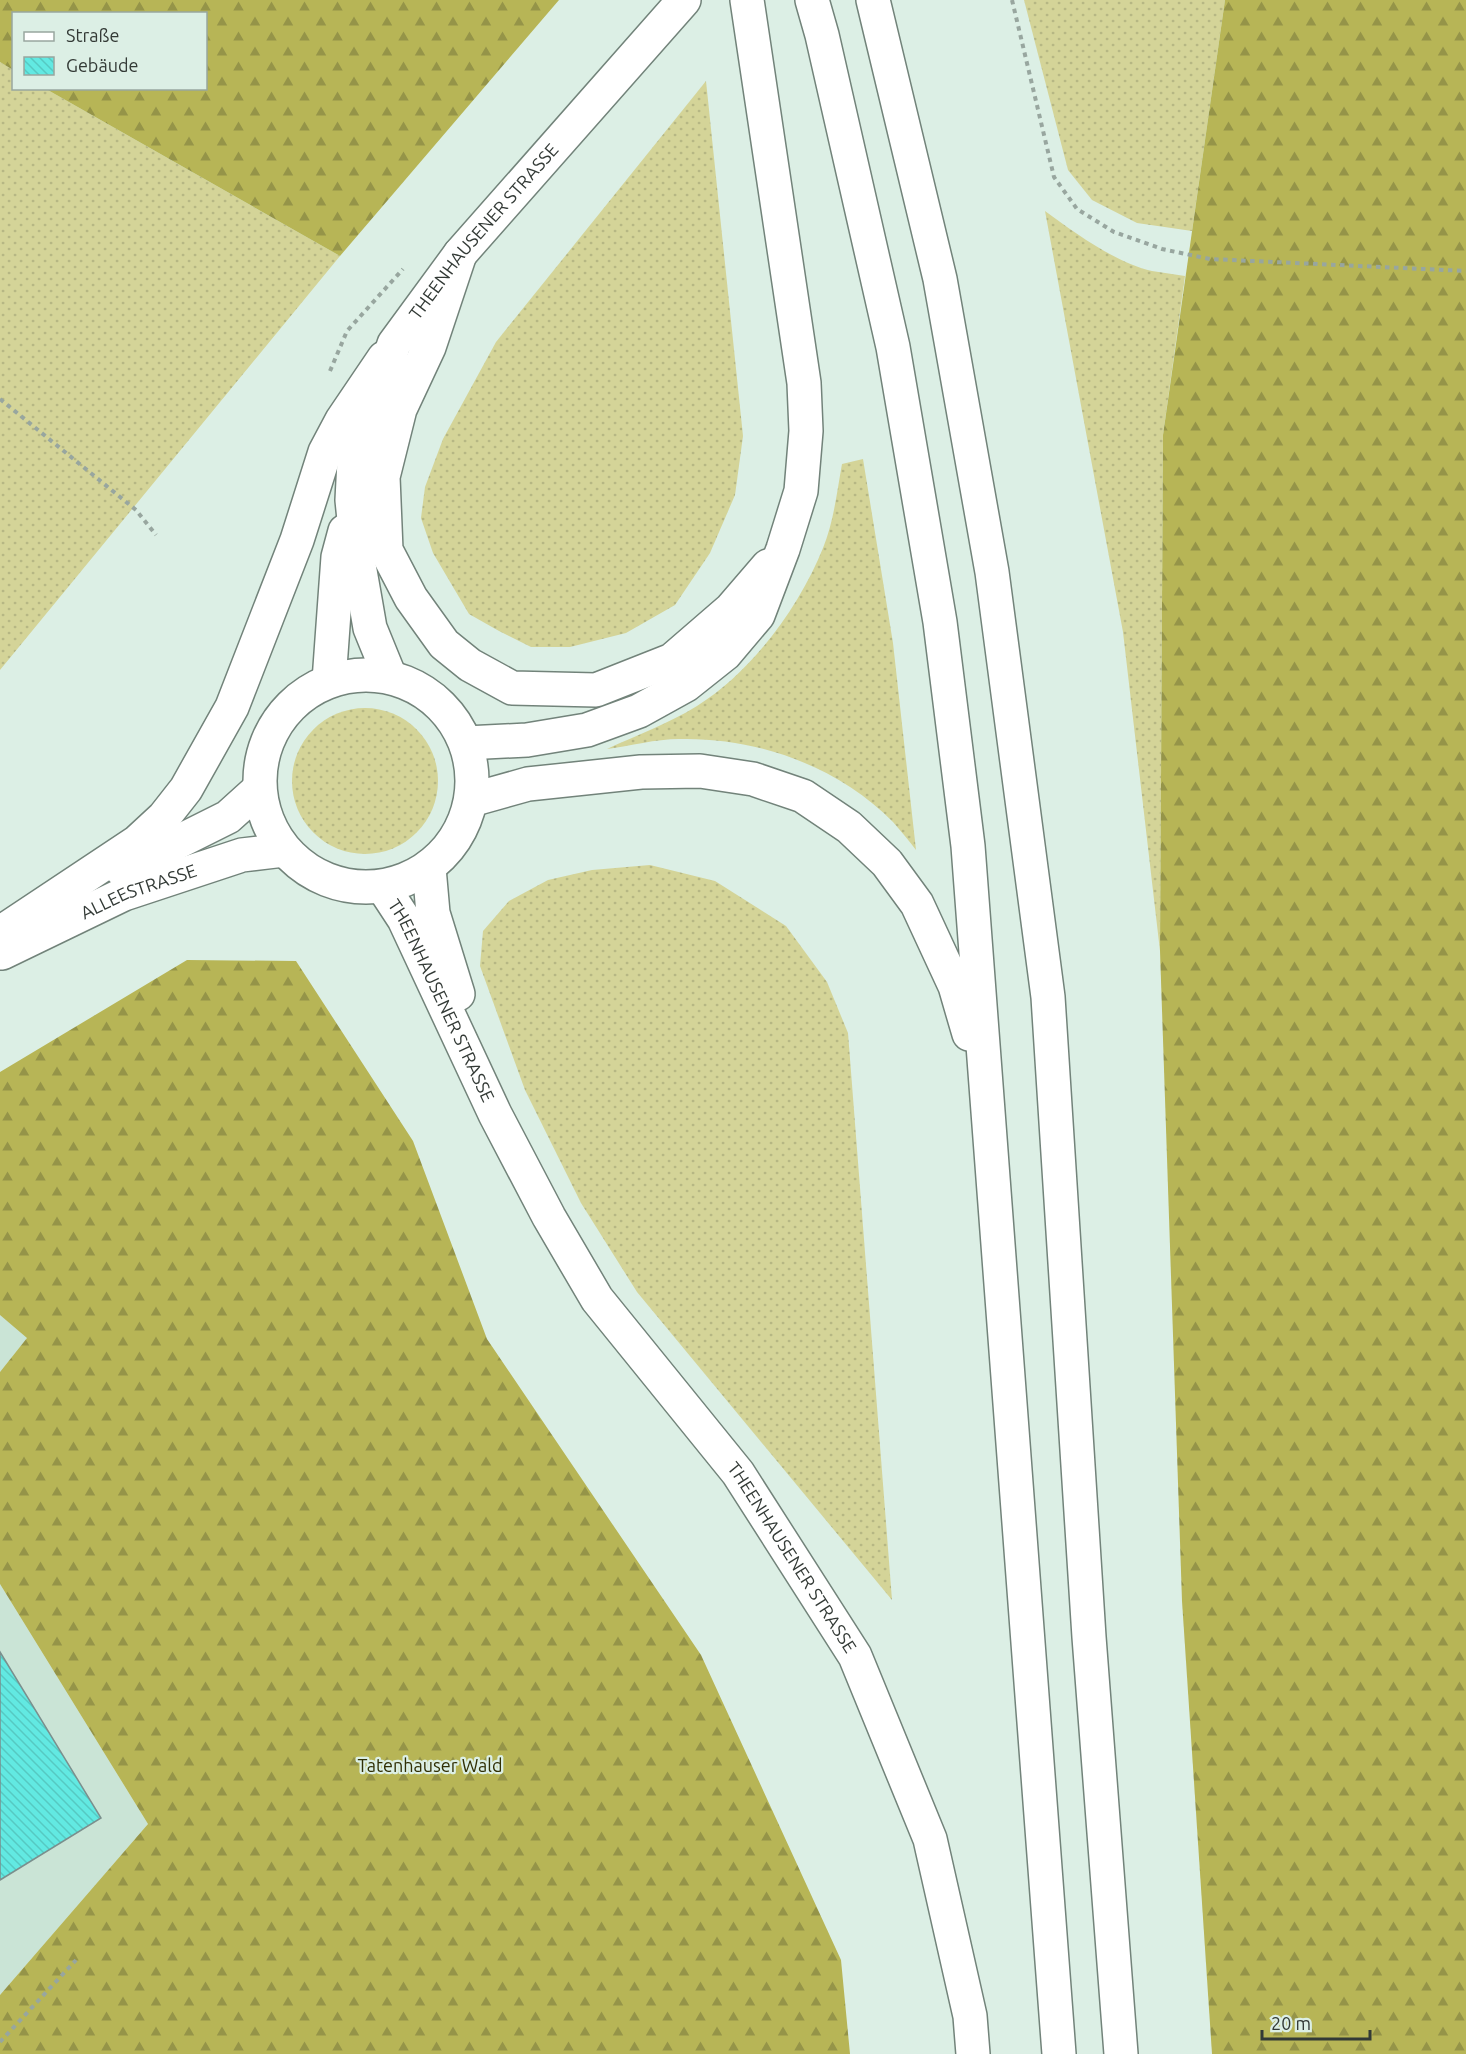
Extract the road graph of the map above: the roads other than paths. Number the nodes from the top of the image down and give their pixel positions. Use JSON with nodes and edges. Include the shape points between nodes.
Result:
{"nodes":[{"id":1,"x":684,"y":0,"type":"edge"},
{"id":2,"x":747,"y":0,"type":"edge"},
{"id":3,"x":812,"y":0,"type":"edge"},
{"id":4,"x":873,"y":0,"type":"edge"},
{"id":5,"x":460,"y":254,"type":"junction"},
{"id":6,"x":394,"y":344,"type":"junction"},
{"id":7,"x":352,"y":500,"type":"junction"},
{"id":8,"x":783,"y":549,"type":"junction"},
{"id":9,"x":390,"y":677,"type":"junction"},
{"id":10,"x":329,"y":681,"type":"junction"},
{"id":11,"x":466,"y":742,"type":"junction"},
{"id":12,"x":259,"y":789,"type":"junction"},
{"id":13,"x":471,"y":800,"type":"junction"},
{"id":14,"x":284,"y":850,"type":"junction"},
{"id":15,"x":429,"y":868,"type":"junction"},
{"id":16,"x":383,"y":887,"type":"junction"},
{"id":17,"x":0,"y":934,"type":"edge"},
{"id":18,"x":0,"y":954,"type":"edge"},
{"id":19,"x":988,"y":1101,"type":"junction"},
{"id":20,"x":495,"y":1114,"type":"junction"},
{"id":21,"x":973,"y":2054,"type":"edge"},
{"id":22,"x":1059,"y":2054,"type":"edge"},
{"id":23,"x":1121,"y":2054,"type":"edge"}],
"edges":[{"from":1,"to":5,"type":"main road","name":"THEENHAUSENER STRASSE"},
{"from":2,"to":8,"type":"main road","via":[[804,383],[807,431],[801,491]]},
{"from":3,"to":19,"type":"main road","via":[[893,347],[940,622],[968,846]]},
{"from":4,"to":23,"type":"main road","via":[[940,279],[992,572],[1048,997],[1089,1637]]},
{"from":5,"to":6,"type":"main road","name":"THEENHAUSENER STRASSE"},
{"from":5,"to":8,"type":"main road","via":[[429,347],[400,409],[383,477],[386,550],[411,598],[444,644],[470,665],[512,688],[596,690],[672,660],[731,609]]},
{"from":6,"to":7,"type":"main road","name":"THEENHAUSENER STRASSE","via":[[354,461]]},
{"from":6,"to":17,"type":"main road","via":[[342,420],[325,453],[297,540],[232,707],[186,789],[137,842]]},
{"from":7,"to":9,"type":"main road","name":"THEENHAUSENER STRASSE","via":[[370,628]]},
{"from":7,"to":10,"type":"main road","name":"THEENHAUSENER STRASSE","via":[[338,557]]},
{"from":8,"to":11,"type":"main road","via":[[758,615],[725,654],[686,685],[639,711],[587,730],[527,740]]},
{"from":9,"to":10,"type":"main road","via":[[360,675]]},
{"from":9,"to":11,"type":"main road","via":[[422,690],[448,713]]},
{"from":10,"to":12,"type":"main road","via":[[299,698],[276,723],[262,755]]},
{"from":11,"to":13,"type":"main road","via":[[473,771]]},
{"from":12,"to":14,"type":"main road","via":[[267,822]]},
{"from":12,"to":17,"type":"main road","name":"ALLEESTRASSE","via":[[228,817]]},
{"from":13,"to":15,"type":"main road","via":[[457,838]]},
{"from":13,"to":19,"type":"main road","via":[[539,783],[641,772],[700,771],[753,779],[804,796],[849,827],[880,855],[917,904],[955,986]]},
{"from":14,"to":16,"type":"main road","via":[[312,873],[346,886]]},
{"from":14,"to":18,"type":"main road","name":"ALLEESTRASSE","via":[[242,855],[124,894]]},
{"from":15,"to":16,"type":"main road"},
{"from":15,"to":20,"type":"main road","name":"THEENHAUSENER STRASSE","via":[[433,913]]},
{"from":16,"to":20,"type":"main road","name":"THEENHAUSENER STRASSE","via":[[404,919]]},
{"from":19,"to":22,"type":"main road"},
{"from":20,"to":21,"type":"main road","name":"THEENHAUSENER STRASSE","via":[[597,1299],[738,1473],[855,1656],[930,1839],[970,2016]]}]}
